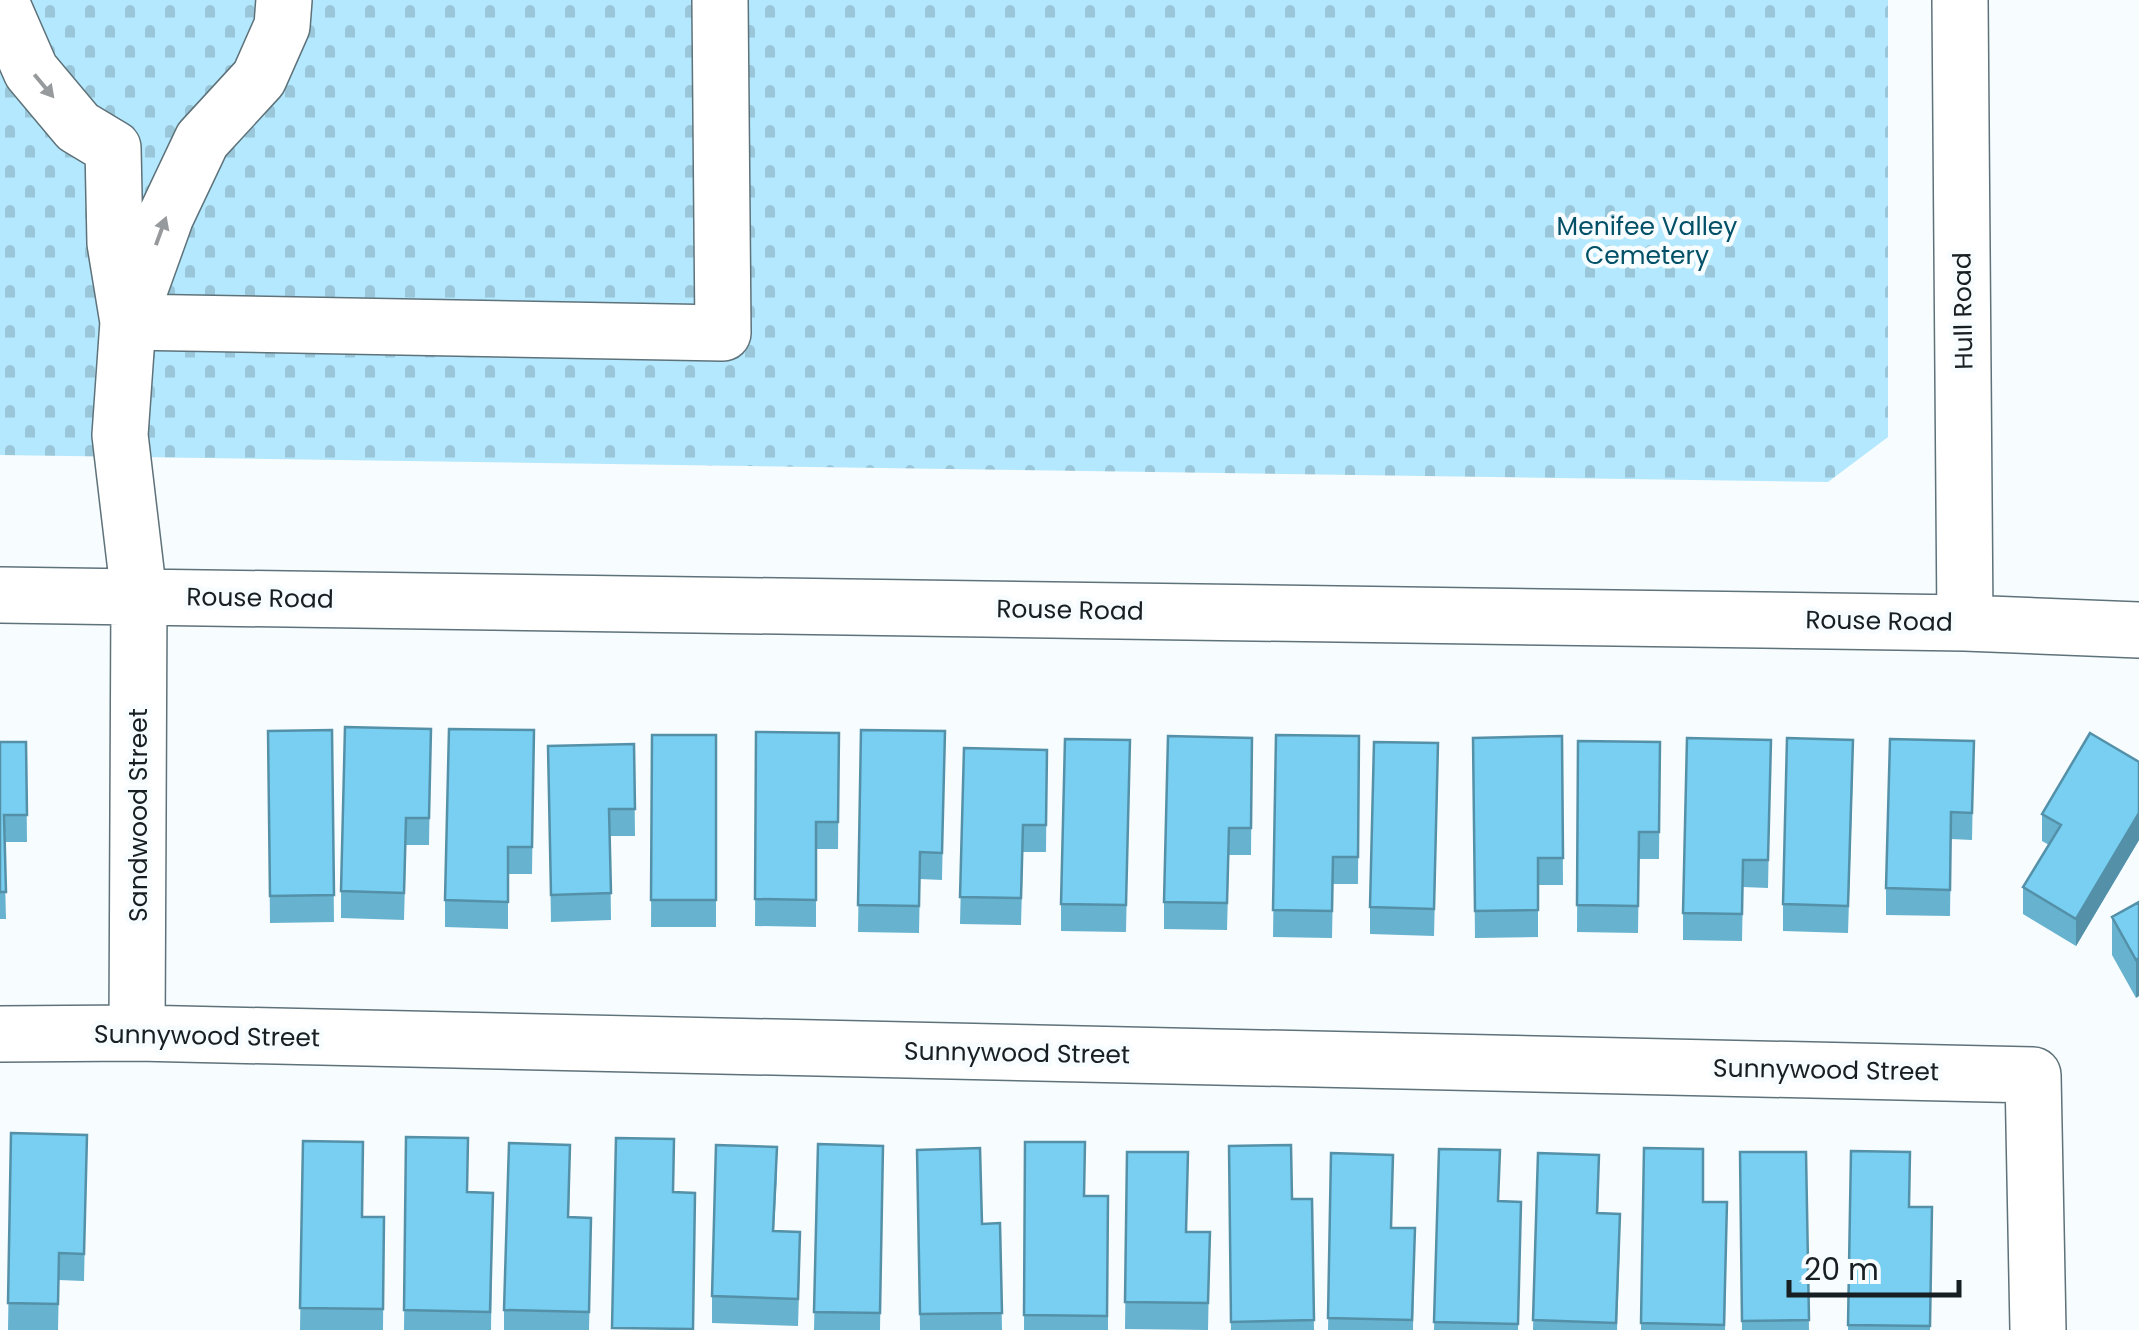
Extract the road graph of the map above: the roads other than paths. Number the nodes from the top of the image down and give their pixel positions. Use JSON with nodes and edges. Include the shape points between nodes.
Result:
{"nodes":[{"id":1,"x":0,"y":0,"type":"edge"},
{"id":2,"x":284,"y":0,"type":"edge"},
{"id":3,"x":720,"y":0,"type":"edge"},
{"id":4,"x":1960,"y":0,"type":"edge"},
{"id":5,"x":202,"y":140,"type":"junction"},
{"id":6,"x":113,"y":148,"type":"junction"},
{"id":7,"x":128,"y":322,"type":"junction"},
{"id":8,"x":0,"y":594,"type":"edge"},
{"id":9,"x":139,"y":596,"type":"junction"},
{"id":10,"x":1965,"y":622,"type":"junction"},
{"id":11,"x":2139,"y":630,"type":"edge"},
{"id":12,"x":0,"y":1034,"type":"edge"},
{"id":13,"x":137,"y":1034,"type":"junction"},
{"id":14,"x":2038,"y":1330,"type":"edge"}],
"edges":[{"from":1,"to":6,"type":"street","one_way":true,"via":[[31,71],[78,126]]},
{"from":2,"to":5,"type":"street","via":[[282,26],[259,78]]},
{"from":3,"to":7,"type":"street","via":[[723,334]]},
{"from":4,"to":10,"type":"street","name":"Hull Road"},
{"from":5,"to":6,"type":"street"},
{"from":7,"to":5,"type":"street","one_way":true},
{"from":6,"to":7,"type":"street","via":[[115,242]]},
{"from":7,"to":9,"type":"street","name":"Sandwood Street","via":[[120,436]]},
{"from":8,"to":9,"type":"street","name":"Rouse Road"},
{"from":9,"to":10,"type":"street","name":"Rouse Road"},
{"from":9,"to":13,"type":"street","name":"Sandwood Street"},
{"from":10,"to":11,"type":"street","name":"Rouse Road"},
{"from":12,"to":13,"type":"street","name":"Sunnywood Street"},
{"from":13,"to":14,"type":"street","name":"Sunnywood Street","via":[[2033,1075]]}]}
